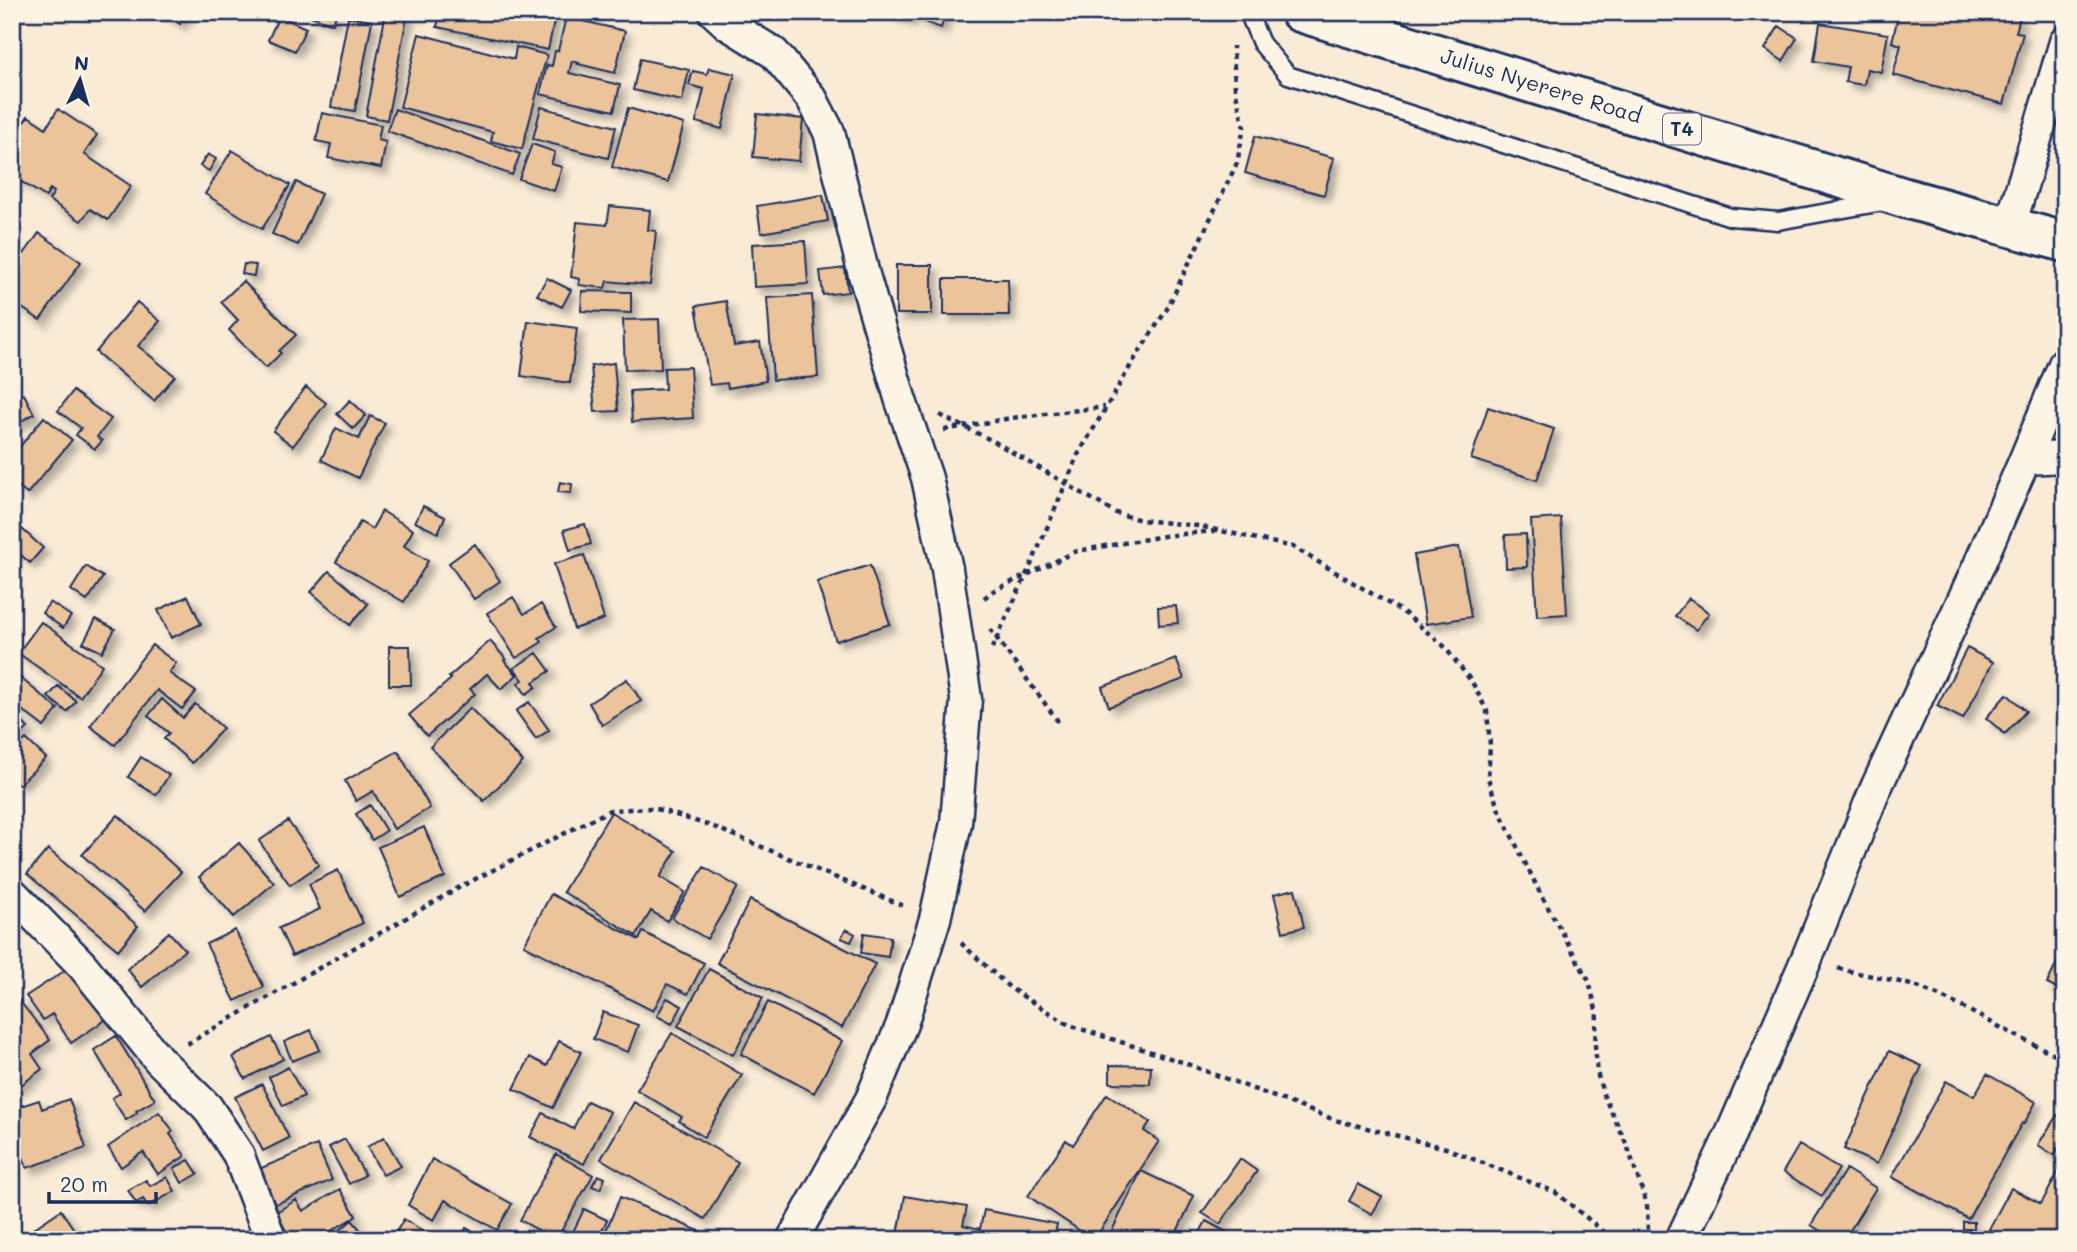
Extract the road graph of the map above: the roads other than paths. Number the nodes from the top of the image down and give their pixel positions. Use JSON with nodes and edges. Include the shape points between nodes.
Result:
{"nodes":[{"id":1,"x":714,"y":12,"type":"edge"},
{"id":2,"x":1248,"y":12,"type":"edge"},
{"id":3,"x":1300,"y":12,"type":"edge"},
{"id":4,"x":2065,"y":41,"type":"edge"},
{"id":5,"x":1905,"y":198,"type":"junction"},
{"id":6,"x":2010,"y":226,"type":"junction"},
{"id":7,"x":2065,"y":243,"type":"edge"},
{"id":8,"x":2065,"y":362,"type":"edge"},
{"id":9,"x":2065,"y":457,"type":"edge"},
{"id":10,"x":2025,"y":458,"type":"junction"},
{"id":11,"x":12,"y":893,"type":"edge"},
{"id":12,"x":271,"y":1240,"type":"edge"},
{"id":13,"x":792,"y":1240,"type":"edge"},
{"id":14,"x":1681,"y":1240,"type":"edge"}],
"edges":[{"from":1,"to":13,"type":"street","via":[[774,52],[812,99],[828,132],[864,275],[965,615],[966,699],[956,823],[935,919],[902,1024],[871,1099]]},
{"from":2,"to":5,"type":"lane","via":[[1261,43],[1288,75],[1731,217],[1778,221]]},
{"from":3,"to":5,"type":"highway","name":"Julius Nyerere Road","number":"T4"},
{"from":4,"to":6,"type":"street"},
{"from":5,"to":6,"type":"highway","name":"Julius Nyerere Road","number":"T4"},
{"from":6,"to":7,"type":"highway","name":"Julius Nyerere Road","number":"T4"},
{"from":8,"to":10,"type":"street"},
{"from":9,"to":10,"type":"street"},
{"from":10,"to":14,"type":"street","via":[[1875,790],[1732,1132]]},
{"from":11,"to":12,"type":"street","via":[[82,965],[159,1060],[207,1107],[238,1154]]}]}
